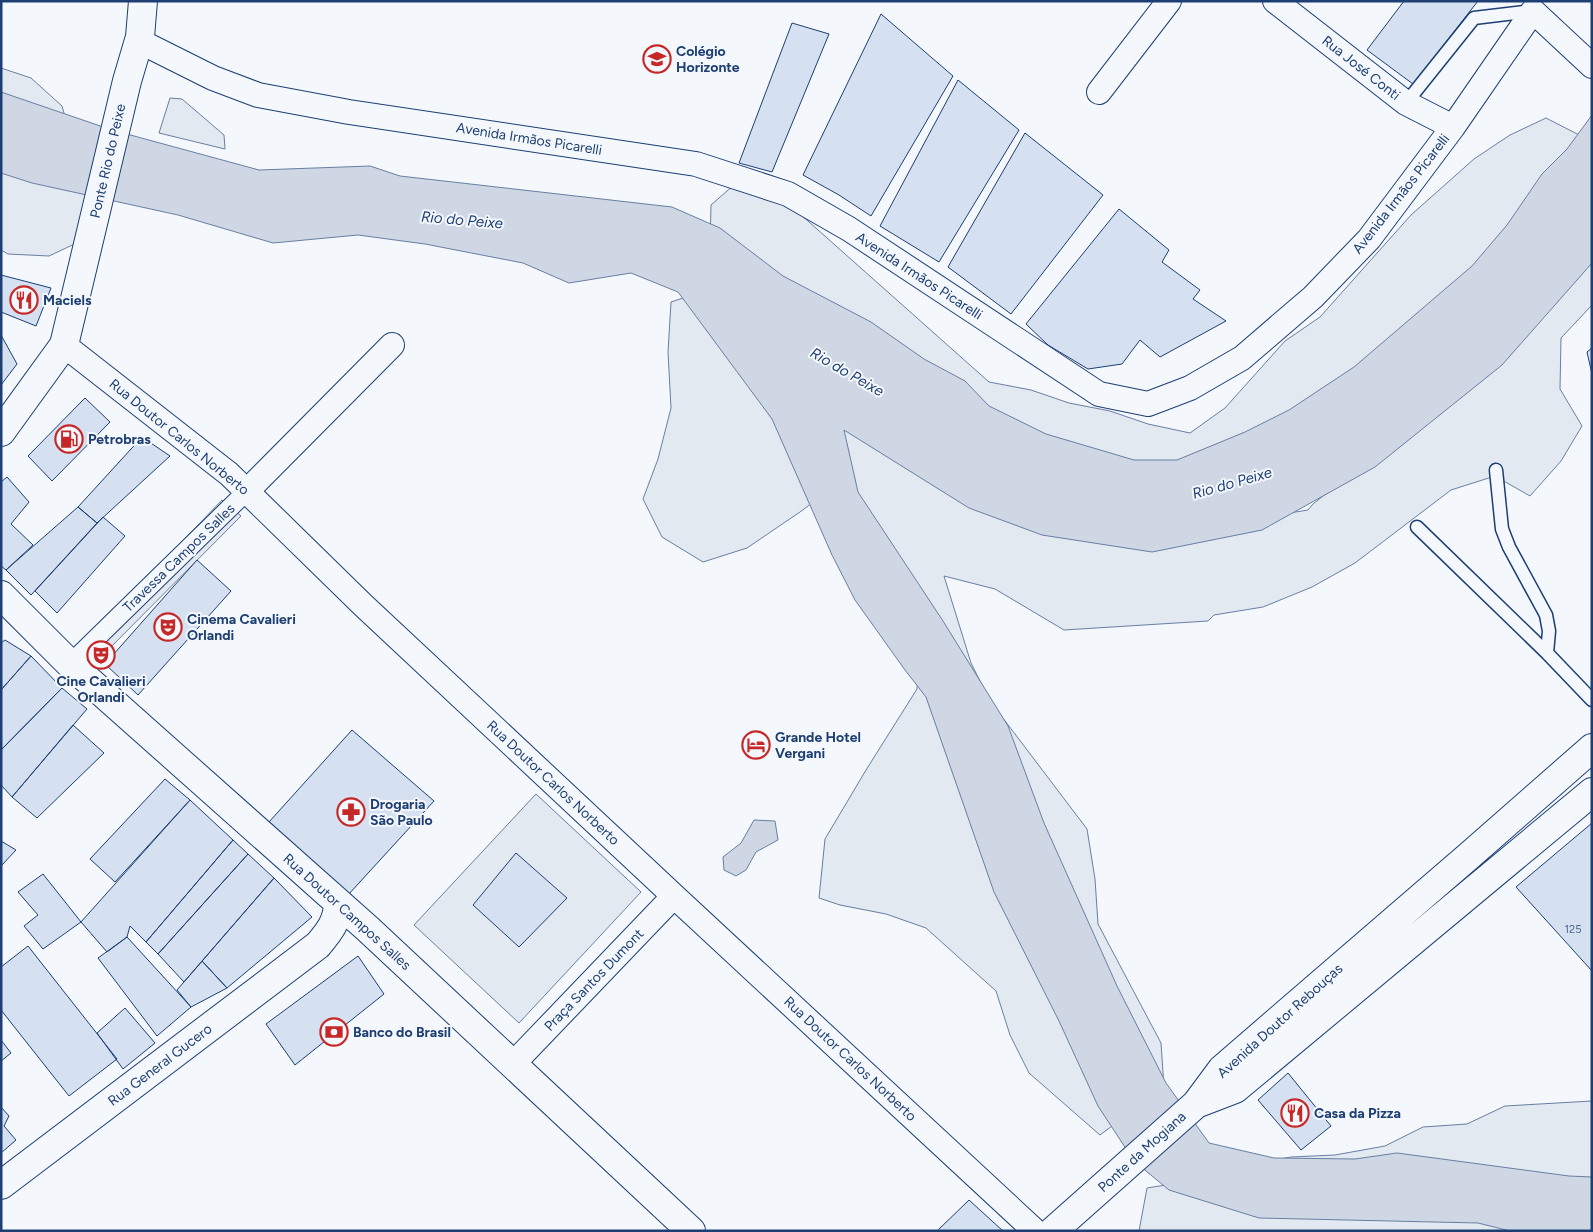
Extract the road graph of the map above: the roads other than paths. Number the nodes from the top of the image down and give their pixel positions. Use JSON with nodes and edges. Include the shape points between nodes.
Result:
{"nodes":[{"id":1,"x":143,"y":1,"type":"edge"},
{"id":2,"x":161,"y":1,"type":"edge"},
{"id":3,"x":1169,"y":1,"type":"edge"},
{"id":4,"x":1275,"y":1,"type":"edge"},
{"id":5,"x":1532,"y":6,"type":"edge"},
{"id":6,"x":140,"y":39,"type":"junction"},
{"id":7,"x":1592,"y":66,"type":"edge"},
{"id":8,"x":1099,"y":92,"type":"dead end"},
{"id":9,"x":1406,"y":103,"type":"junction"},
{"id":10,"x":1453,"y":127,"type":"junction"},
{"id":11,"x":64,"y":345,"type":"junction"},
{"id":12,"x":392,"y":345,"type":"dead end"},
{"id":13,"x":1,"y":432,"type":"edge"},
{"id":14,"x":1496,"y":470,"type":"dead end"},
{"id":15,"x":248,"y":491,"type":"junction"},
{"id":16,"x":1417,"y":527,"type":"dead end"},
{"id":17,"x":1,"y":595,"type":"edge"},
{"id":18,"x":1547,"y":652,"type":"junction"},
{"id":19,"x":70,"y":664,"type":"junction"},
{"id":20,"x":1592,"y":700,"type":"edge"},
{"id":21,"x":1592,"y":748,"type":"edge"},
{"id":22,"x":1592,"y":792,"type":"edge"},
{"id":23,"x":1470,"y":856,"type":"junction"},
{"id":24,"x":1489,"y":879,"type":"junction"},
{"id":25,"x":674,"y":896,"type":"junction"},
{"id":26,"x":338,"y":903,"type":"junction"},
{"id":27,"x":368,"y":929,"type":"junction"},
{"id":28,"x":318,"y":945,"type":"junction"},
{"id":29,"x":1328,"y":976,"type":"junction"},
{"id":30,"x":1345,"y":997,"type":"junction"},
{"id":31,"x":513,"y":1064,"type":"junction"},
{"id":32,"x":1192,"y":1108,"type":"junction"},
{"id":33,"x":1,"y":1185,"type":"edge"},
{"id":34,"x":692,"y":1231,"type":"edge"},
{"id":35,"x":1035,"y":1231,"type":"edge"},
{"id":36,"x":1053,"y":1231,"type":"edge"}],
"edges":[{"from":1,"to":6,"type":"street"},
{"from":2,"to":6,"type":"street"},
{"from":3,"to":8,"type":"street"},
{"from":4,"to":9,"type":"street","name":"Rua José Conti"},
{"from":5,"to":7,"type":"street"},
{"from":5,"to":9,"type":"lane","via":[[1474,18]]},
{"from":5,"to":10,"type":"street","name":"Avenida Irmãos Picarelli"},
{"from":6,"to":10,"type":"street","name":"Avenida Irmãos Picarelli","via":[[213,78],[258,96],[696,164],[788,194],[849,229],[1099,394],[1148,404],[1190,388],[1242,358],[1313,296],[1369,239]]},
{"from":6,"to":11,"type":"street","name":"Ponte Rio do Peixe","via":[[126,81]]},
{"from":9,"to":10,"type":"street","name":"Rua José Conti"},
{"from":11,"to":13,"type":"street"},
{"from":11,"to":15,"type":"street","name":"Rua Doutor Carlos Norberto"},
{"from":12,"to":15,"type":"street","name":"Travessa Campos Salles"},
{"from":14,"to":18,"type":"lane","via":[[1502,529],[1546,616],[1549,631]]},
{"from":15,"to":19,"type":"street","name":"Travessa Campos Salles"},
{"from":15,"to":25,"type":"street","name":"Rua Doutor Carlos Norberto","via":[[363,605]]},
{"from":16,"to":18,"type":"lane"},
{"from":17,"to":19,"type":"street","name":"Rua Doutor Campos Salles"},
{"from":18,"to":20,"type":"lane"},
{"from":19,"to":26,"type":"street","name":"Rua Doutor Campos Salles"},
{"from":21,"to":23,"type":"street","name":"Avenida Doutor Rebouças"},
{"from":22,"to":24,"type":"street","name":"Avenida Doutor Rebouças"},
{"from":23,"to":24,"type":"street"},
{"from":23,"to":29,"type":"street","name":"Avenida Doutor Rebouças"},
{"from":24,"to":30,"type":"street","name":"Avenida Doutor Rebouças"},
{"from":25,"to":31,"type":"street","name":"Praça Santos Dumont"},
{"from":25,"to":35,"type":"street","name":"Rua Doutor Carlos Norberto"},
{"from":26,"to":27,"type":"street","name":"Rua Doutor Campos Salles"},
{"from":26,"to":28,"type":"street","name":"Rua General Gucero","via":[[333,927]]},
{"from":27,"to":28,"type":"street","name":"Rua General Gucero"},
{"from":27,"to":31,"type":"street","name":"Rua Doutor Campos Salles"},
{"from":28,"to":33,"type":"street","name":"Rua General Gucero"},
{"from":29,"to":30,"type":"street"},
{"from":29,"to":32,"type":"street","name":"Avenida Doutor Rebouças","via":[[1222,1069]]},
{"from":30,"to":32,"type":"street","name":"Avenida Doutor Rebouças","via":[[1234,1089]]},
{"from":31,"to":34,"type":"street","name":"Rua Doutor Campos Salles"},
{"from":32,"to":36,"type":"street","name":"Ponte da Mogiana"}]}
